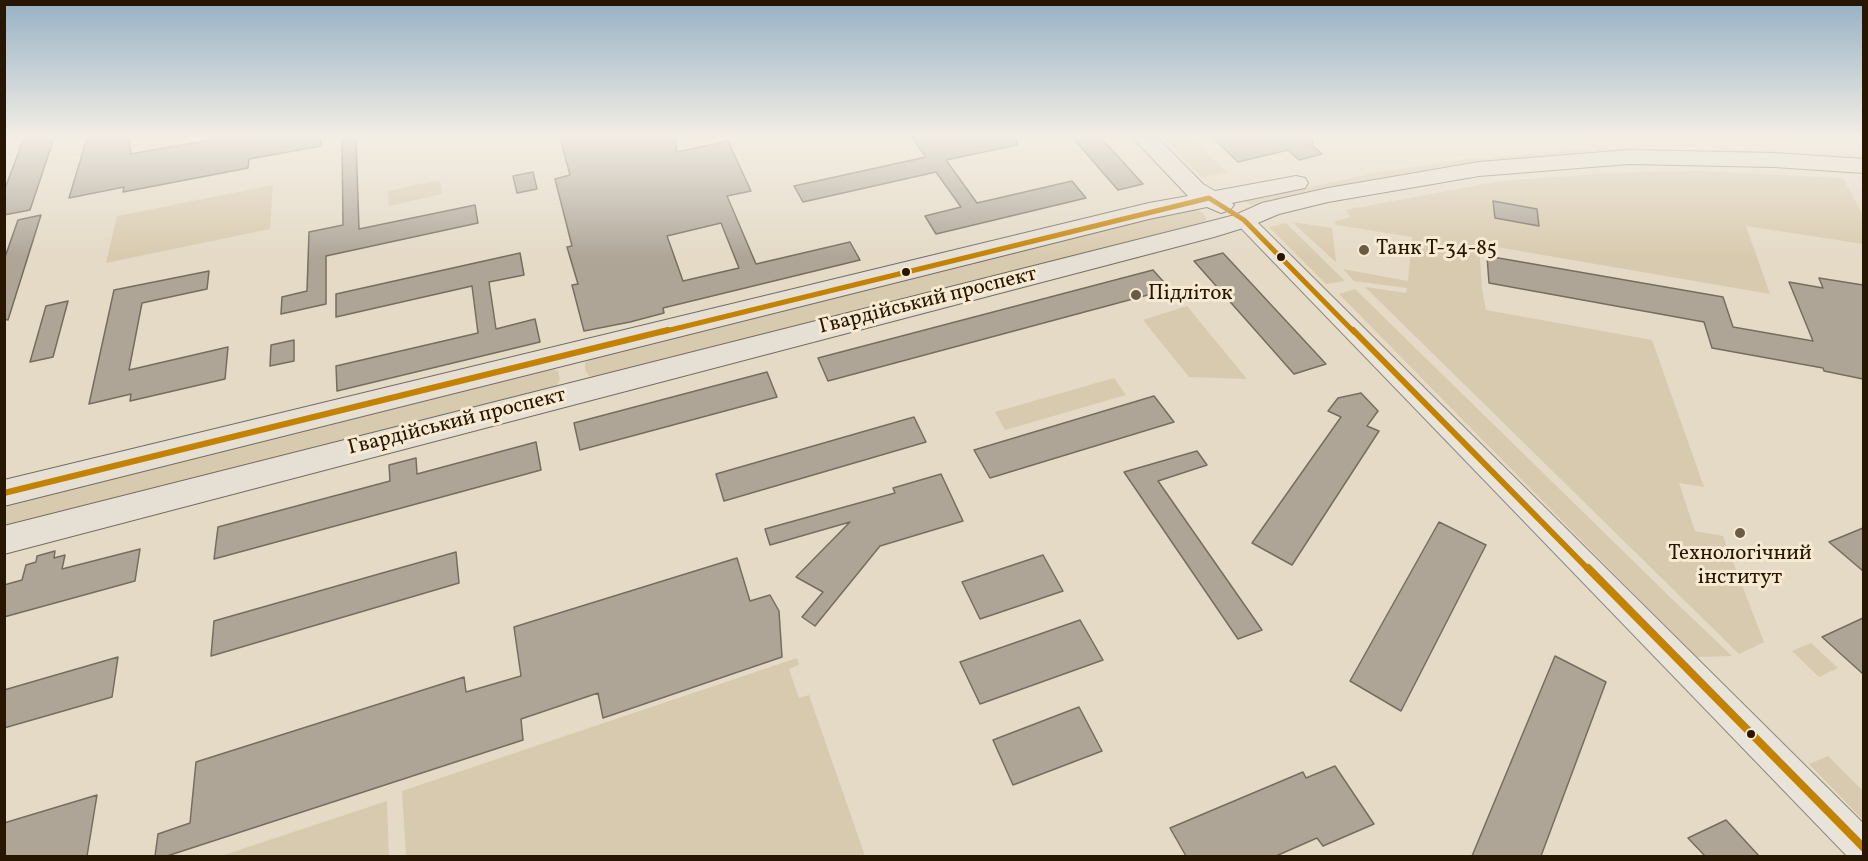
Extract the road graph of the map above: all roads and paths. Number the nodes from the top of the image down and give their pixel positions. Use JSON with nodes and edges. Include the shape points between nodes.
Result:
{"nodes":[{"id":1,"x":1184,"y":178,"type":"edge"},
{"id":2,"x":1318,"y":178,"type":"edge"},
{"id":3,"x":1421,"y":178,"type":"edge"},
{"id":4,"x":1209,"y":198,"type":"junction"},
{"id":5,"x":1244,"y":220,"type":"junction"},
{"id":6,"x":566,"y":355,"type":"junction"},
{"id":7,"x":575,"y":393,"type":"junction"},
{"id":8,"x":4,"y":493,"type":"edge"},
{"id":9,"x":4,"y":540,"type":"edge"},
{"id":10,"x":1863,"y":849,"type":"edge"}],
"edges":[{"from":1,"to":4,"type":"main road"},
{"from":2,"to":4,"type":"main road","name":"Гвардійський проспект"},
{"from":3,"to":5,"type":"main road","name":"Гвардійський проспект","via":[[1271,208]]},
{"from":4,"to":5,"type":"main road"},
{"from":4,"to":6,"type":"main road","name":"Гвардійський проспект"},
{"from":5,"to":7,"type":"main road","name":"Гвардійський проспект"},
{"from":5,"to":10,"type":"street"},
{"from":6,"to":7,"type":"main road"},
{"from":6,"to":8,"type":"main road","name":"Гвардійський проспект"},
{"from":7,"to":9,"type":"main road","name":"Гвардійський проспект"}]}
